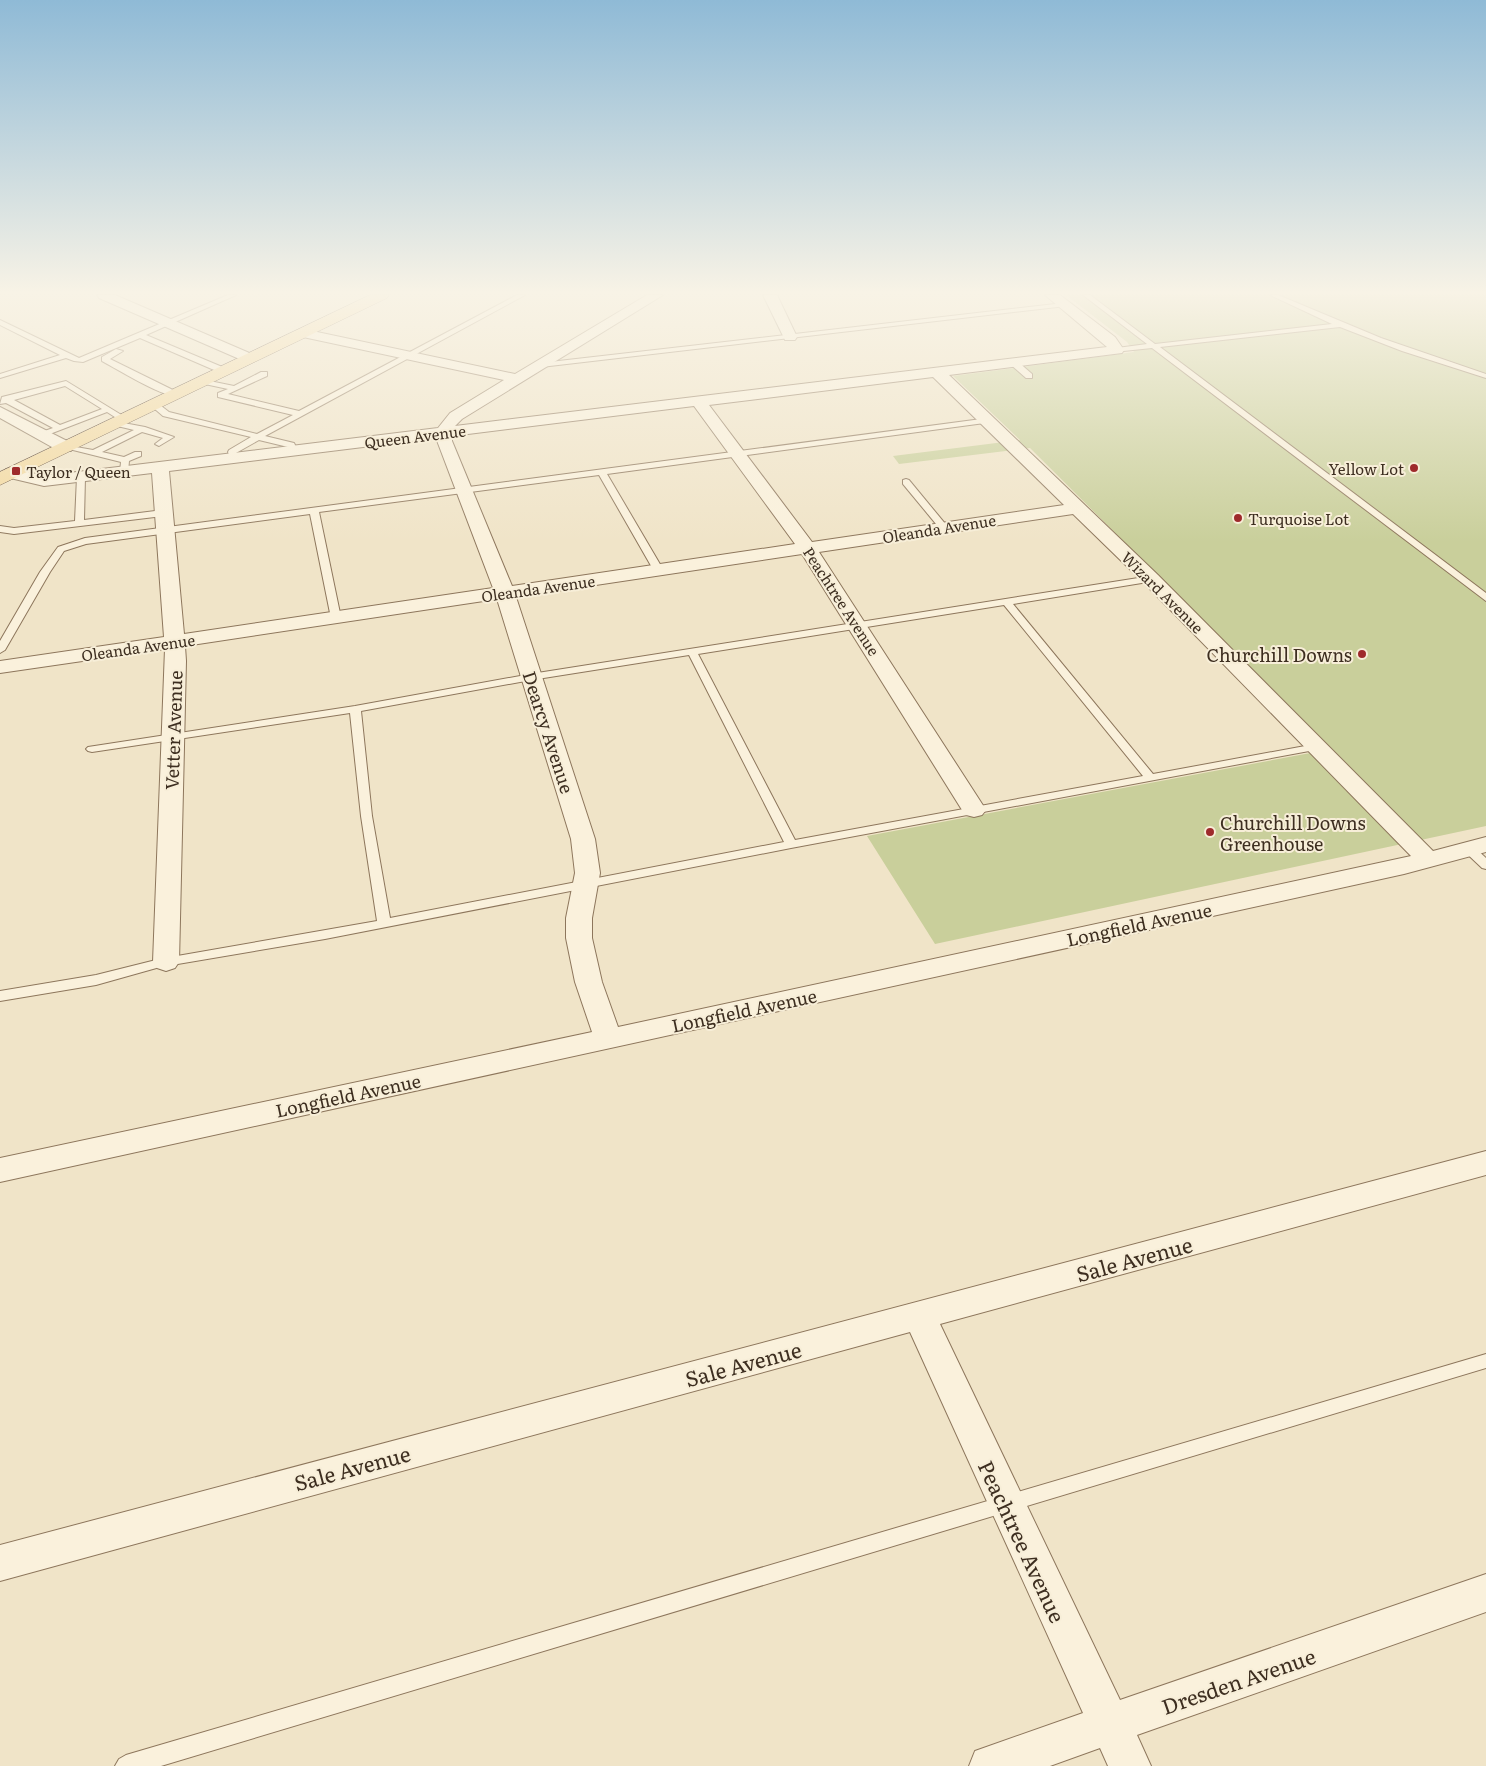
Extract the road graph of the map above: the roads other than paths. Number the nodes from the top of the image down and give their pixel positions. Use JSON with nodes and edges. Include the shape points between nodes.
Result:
{"nodes":[{"id":1,"x":139,"y":377,"type":"edge"},
{"id":2,"x":208,"y":377,"type":"edge"},
{"id":3,"x":257,"y":377,"type":"edge"},
{"id":4,"x":368,"y":377,"type":"edge"},
{"id":5,"x":512,"y":377,"type":"edge"},
{"id":6,"x":885,"y":377,"type":"edge"},
{"id":7,"x":943,"y":377,"type":"edge"},
{"id":8,"x":1195,"y":377,"type":"edge"},
{"id":9,"x":519,"y":379,"type":"joint"},
{"id":10,"x":203,"y":380,"type":"junction"},
{"id":11,"x":235,"y":388,"type":"junction"},
{"id":12,"x":174,"y":394,"type":"junction"},
{"id":13,"x":698,"y":401,"type":"junction"},
{"id":14,"x":2,"y":403,"type":"edge"},
{"id":15,"x":153,"y":404,"type":"junction"},
{"id":16,"x":301,"y":414,"type":"junction"},
{"id":17,"x":116,"y":417,"type":"junction"},
{"id":18,"x":989,"y":420,"type":"junction"},
{"id":19,"x":60,"y":428,"type":"junction"},
{"id":20,"x":142,"y":430,"type":"junction"},
{"id":21,"x":444,"y":432,"type":"junction"},
{"id":22,"x":156,"y":433,"type":"junction"},
{"id":23,"x":42,"y":435,"type":"junction"},
{"id":24,"x":260,"y":436,"type":"junction"},
{"id":25,"x":144,"y":440,"type":"dead end"},
{"id":26,"x":159,"y":444,"type":"dead end"},
{"id":27,"x":65,"y":447,"type":"junction"},
{"id":28,"x":124,"y":450,"type":"dead end"},
{"id":29,"x":294,"y":451,"type":"junction"},
{"id":30,"x":94,"y":453,"type":"junction"},
{"id":31,"x":738,"y":453,"type":"junction"},
{"id":32,"x":138,"y":454,"type":"dead end"},
{"id":33,"x":111,"y":457,"type":"junction"},
{"id":34,"x":234,"y":459,"type":"junction"},
{"id":35,"x":124,"y":466,"type":"junction"},
{"id":36,"x":160,"y":468,"type":"junction"},
{"id":37,"x":602,"y":472,"type":"junction"},
{"id":38,"x":6,"y":476,"type":"edge"},
{"id":39,"x":82,"y":477,"type":"junction"},
{"id":40,"x":906,"y":482,"type":"dead end"},
{"id":41,"x":464,"y":491,"type":"junction"},
{"id":42,"x":1077,"y":508,"type":"junction"},
{"id":43,"x":314,"y":511,"type":"junction"},
{"id":44,"x":79,"y":522,"type":"junction"},
{"id":45,"x":164,"y":522,"type":"junction"},
{"id":46,"x":944,"y":528,"type":"junction"},
{"id":47,"x":0,"y":530,"type":"edge"},
{"id":48,"x":808,"y":549,"type":"junction"},
{"id":49,"x":659,"y":571,"type":"junction"},
{"id":50,"x":1151,"y":579,"type":"junction"},
{"id":51,"x":505,"y":594,"type":"junction"},
{"id":52,"x":1486,"y":598,"type":"edge"},
{"id":53,"x":1006,"y":602,"type":"junction"},
{"id":54,"x":336,"y":618,"type":"junction"},
{"id":55,"x":858,"y":625,"type":"junction"},
{"id":56,"x":173,"y":642,"type":"junction"},
{"id":57,"x":0,"y":650,"type":"edge"},
{"id":58,"x":692,"y":651,"type":"junction"},
{"id":59,"x":0,"y":667,"type":"edge"},
{"id":60,"x":531,"y":677,"type":"junction"},
{"id":61,"x":355,"y":709,"type":"junction"},
{"id":62,"x":173,"y":737,"type":"junction"},
{"id":63,"x":1316,"y":747,"type":"junction"},
{"id":64,"x":92,"y":749,"type":"dead end"},
{"id":65,"x":1150,"y":777,"type":"junction"},
{"id":66,"x":974,"y":810,"type":"junction"},
{"id":67,"x":791,"y":844,"type":"junction"},
{"id":68,"x":1477,"y":846,"type":"edge"},
{"id":69,"x":1428,"y":860,"type":"junction"},
{"id":70,"x":1486,"y":865,"type":"edge"},
{"id":71,"x":586,"y":884,"type":"junction"},
{"id":72,"x":384,"y":922,"type":"junction"},
{"id":73,"x":166,"y":962,"type":"junction"},
{"id":74,"x":0,"y":996,"type":"edge"},
{"id":75,"x":609,"y":1039,"type":"junction"},
{"id":76,"x":1486,"y":1163,"type":"edge"},
{"id":77,"x":0,"y":1170,"type":"edge"},
{"id":78,"x":919,"y":1316,"type":"junction"},
{"id":79,"x":1486,"y":1361,"type":"edge"},
{"id":80,"x":1006,"y":1505,"type":"junction"},
{"id":81,"x":0,"y":1563,"type":"edge"},
{"id":82,"x":1486,"y":1593,"type":"edge"},
{"id":83,"x":1111,"y":1724,"type":"junction"},
{"id":84,"x":126,"y":1766,"type":"edge"},
{"id":85,"x":990,"y":1766,"type":"edge"},
{"id":86,"x":1130,"y":1766,"type":"edge"}],
"edges":[{"from":1,"to":12,"type":"lane"},
{"from":2,"to":10,"type":"main road"},
{"from":3,"to":11,"type":"lane"},
{"from":4,"to":16,"type":"lane"},
{"from":5,"to":9,"type":"street"},
{"from":6,"to":13,"type":"street","name":"Queen Avenue"},
{"from":7,"to":18,"type":"street","name":"Wizard Avenue"},
{"from":8,"to":52,"type":"lane"},
{"from":9,"to":21,"type":"street","via":[[456,416],[445,425]]},
{"from":10,"to":11,"type":"lane"},
{"from":10,"to":12,"type":"main road"},
{"from":11,"to":16,"type":"lane","via":[[221,395]]},
{"from":12,"to":15,"type":"main road"},
{"from":13,"to":21,"type":"street","name":"Queen Avenue"},
{"from":13,"to":31,"type":"street","name":"Peachtree Avenue"},
{"from":14,"to":17,"type":"lane","via":[[66,383]]},
{"from":14,"to":19,"type":"lane"},
{"from":14,"to":23,"type":"street"},
{"from":15,"to":17,"type":"main road"},
{"from":15,"to":24,"type":"lane","via":[[166,414]]},
{"from":16,"to":24,"type":"lane"},
{"from":17,"to":19,"type":"lane"},
{"from":17,"to":20,"type":"lane"},
{"from":17,"to":27,"type":"main road"},
{"from":18,"to":31,"type":"lane"},
{"from":18,"to":42,"type":"street","name":"Wizard Avenue"},
{"from":19,"to":23,"type":"lane"},
{"from":20,"to":22,"type":"lane"},
{"from":20,"to":30,"type":"lane"},
{"from":21,"to":29,"type":"street","name":"Queen Avenue"},
{"from":21,"to":41,"type":"street","name":"Dearcy Avenue","via":[[444,441]]},
{"from":22,"to":25,"type":"lane"},
{"from":22,"to":26,"type":"lane","via":[[170,437]]},
{"from":23,"to":27,"type":"street"},
{"from":24,"to":29,"type":"lane","via":[[292,445]]},
{"from":24,"to":34,"type":"lane","via":[[236,448],[232,452]]},
{"from":27,"to":30,"type":"lane"},
{"from":27,"to":38,"type":"main road"},
{"from":28,"to":33,"type":"lane"},
{"from":29,"to":34,"type":"street","name":"Queen Avenue"},
{"from":30,"to":33,"type":"lane"},
{"from":31,"to":37,"type":"lane"},
{"from":31,"to":48,"type":"street","name":"Peachtree Avenue"},
{"from":32,"to":35,"type":"lane"},
{"from":33,"to":35,"type":"lane"},
{"from":34,"to":36,"type":"street","name":"Queen Avenue"},
{"from":35,"to":36,"type":"street","name":"Queen Avenue"},
{"from":35,"to":39,"type":"street","name":"Queen Avenue"},
{"from":36,"to":45,"type":"street","name":"Vetter Avenue"},
{"from":37,"to":41,"type":"lane"},
{"from":37,"to":49,"type":"lane"},
{"from":38,"to":39,"type":"street","name":"Queen Avenue","via":[[44,481]]},
{"from":39,"to":44,"type":"lane"},
{"from":40,"to":46,"type":"lane"},
{"from":41,"to":43,"type":"lane"},
{"from":41,"to":51,"type":"street","name":"Dearcy Avenue"},
{"from":42,"to":46,"type":"street","name":"Oleanda Avenue"},
{"from":42,"to":50,"type":"street","name":"Wizard Avenue"},
{"from":43,"to":45,"type":"lane"},
{"from":43,"to":54,"type":"lane"},
{"from":44,"to":45,"type":"lane"},
{"from":44,"to":47,"type":"lane"},
{"from":45,"to":56,"type":"street","name":"Vetter Avenue"},
{"from":45,"to":57,"type":"lane","via":[[61,549]]},
{"from":46,"to":48,"type":"street","name":"Oleanda Avenue"},
{"from":48,"to":49,"type":"street","name":"Oleanda Avenue"},
{"from":48,"to":55,"type":"street","name":"Peachtree Avenue"},
{"from":49,"to":51,"type":"street","name":"Oleanda Avenue"},
{"from":50,"to":53,"type":"lane"},
{"from":50,"to":63,"type":"street","name":"Wizard Avenue"},
{"from":51,"to":54,"type":"street","name":"Oleanda Avenue"},
{"from":51,"to":60,"type":"street","name":"Dearcy Avenue"},
{"from":53,"to":55,"type":"lane"},
{"from":53,"to":65,"type":"lane"},
{"from":54,"to":56,"type":"street","name":"Oleanda Avenue"},
{"from":55,"to":58,"type":"lane"},
{"from":55,"to":66,"type":"street","name":"Peachtree Avenue"},
{"from":56,"to":59,"type":"street","name":"Oleanda Avenue"},
{"from":56,"to":62,"type":"street","name":"Vetter Avenue","via":[[176,661]]},
{"from":58,"to":60,"type":"lane"},
{"from":58,"to":67,"type":"lane"},
{"from":60,"to":61,"type":"lane"},
{"from":60,"to":71,"type":"street","name":"Dearcy Avenue","via":[[582,839],[588,864]]},
{"from":61,"to":62,"type":"lane"},
{"from":61,"to":72,"type":"lane","via":[[363,789]]},
{"from":62,"to":64,"type":"lane"},
{"from":62,"to":73,"type":"street","name":"Vetter Avenue"},
{"from":63,"to":65,"type":"lane"},
{"from":63,"to":69,"type":"street","name":"Wizard Avenue"},
{"from":65,"to":66,"type":"lane"},
{"from":66,"to":67,"type":"lane"},
{"from":67,"to":71,"type":"lane"},
{"from":68,"to":69,"type":"street","name":"Longfield Avenue"},
{"from":68,"to":70,"type":"lane"},
{"from":69,"to":75,"type":"street","name":"Longfield Avenue"},
{"from":71,"to":72,"type":"lane"},
{"from":71,"to":75,"type":"street","name":"Dearcy Avenue","via":[[578,922],[581,952]]},
{"from":72,"to":73,"type":"lane"},
{"from":73,"to":74,"type":"lane","via":[[96,980]]},
{"from":75,"to":77,"type":"street","name":"Longfield Avenue"},
{"from":76,"to":78,"type":"street","name":"Sale Avenue"},
{"from":78,"to":80,"type":"street","name":"Peachtree Avenue"},
{"from":78,"to":81,"type":"street","name":"Sale Avenue"},
{"from":79,"to":80,"type":"lane"},
{"from":80,"to":83,"type":"street","name":"Peachtree Avenue"},
{"from":80,"to":84,"type":"lane"},
{"from":82,"to":83,"type":"street","name":"Dresden Avenue"},
{"from":83,"to":85,"type":"street","name":"Dresden Avenue"},
{"from":83,"to":86,"type":"street","name":"Peachtree Avenue"}]}
